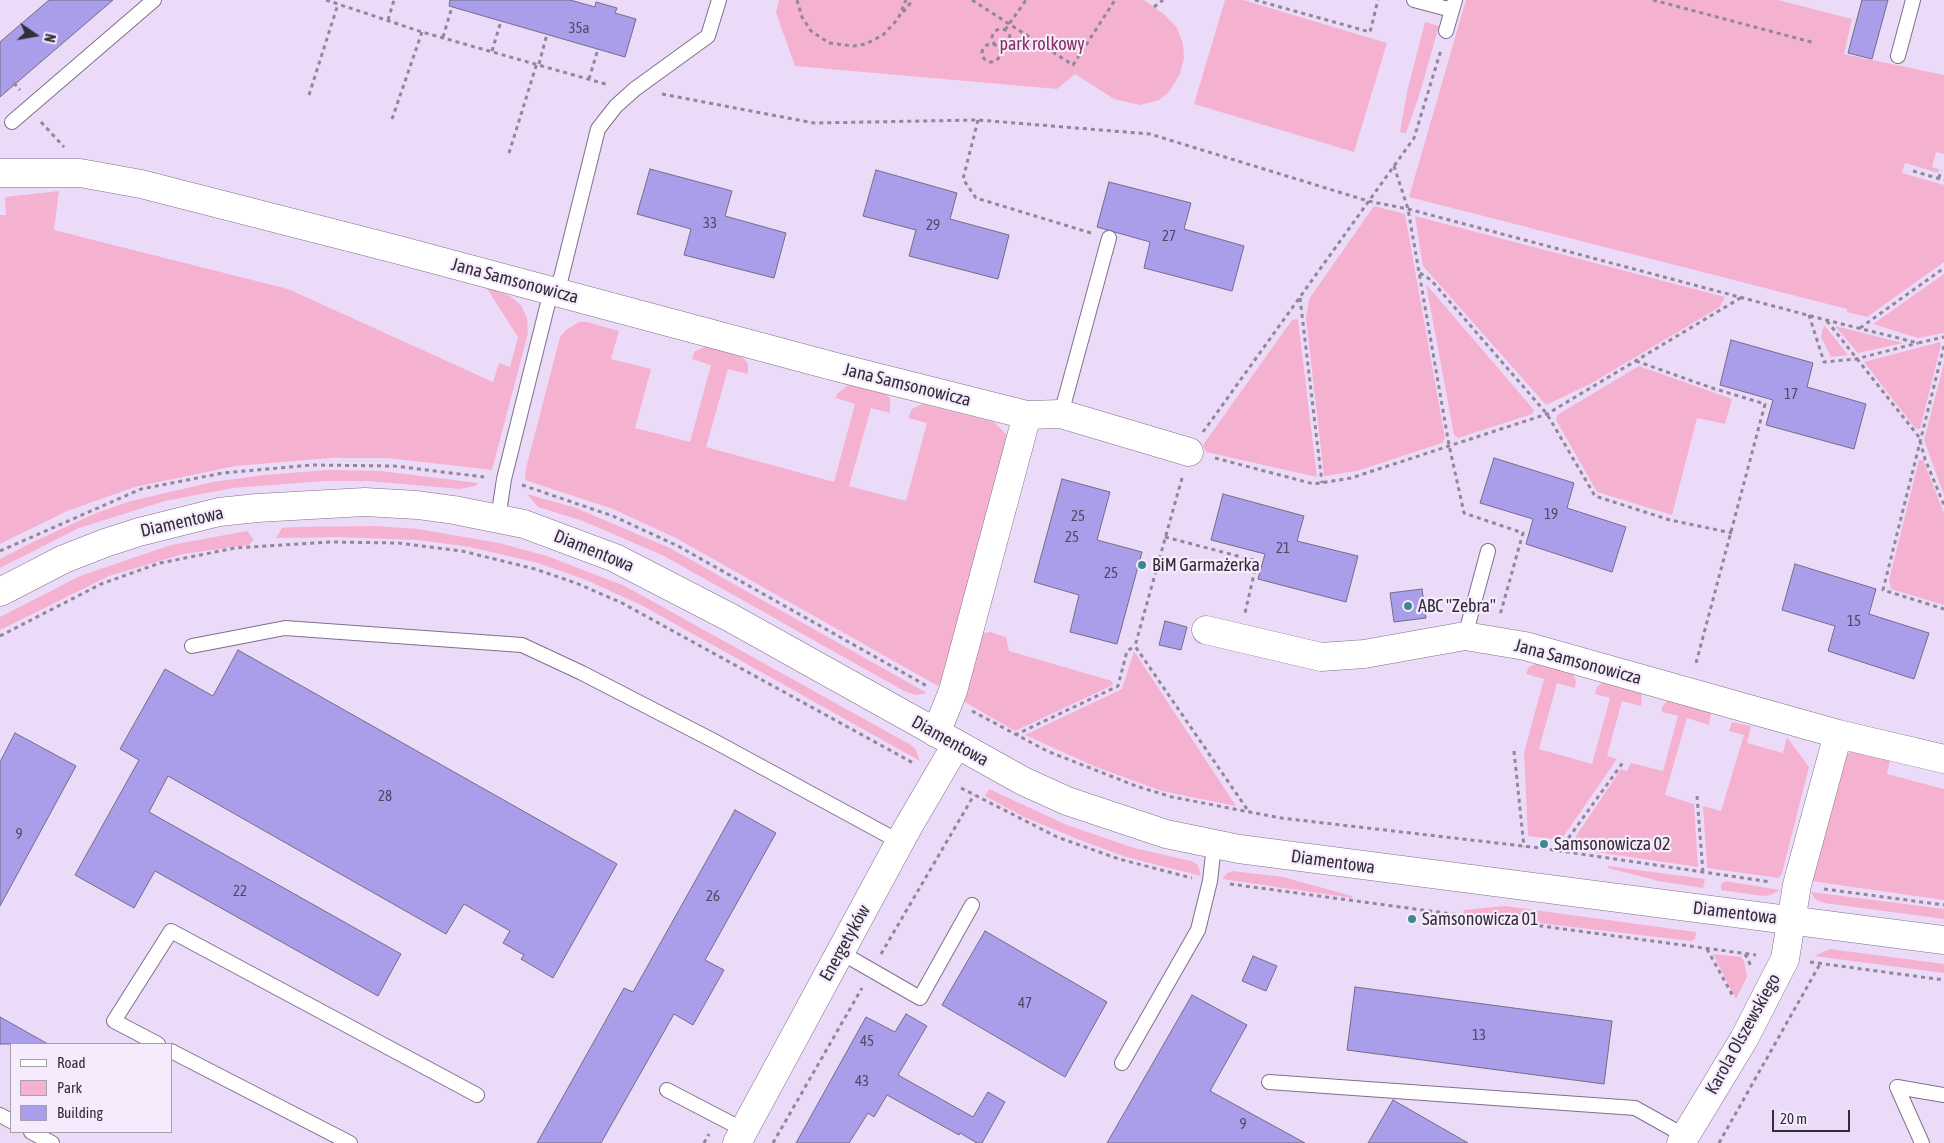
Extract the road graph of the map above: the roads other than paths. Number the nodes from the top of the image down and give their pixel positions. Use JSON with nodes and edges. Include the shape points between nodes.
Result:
{"nodes":[{"id":1,"x":154,"y":0,"type":"edge"},
{"id":2,"x":719,"y":0,"type":"edge"},
{"id":3,"x":1414,"y":0,"type":"edge"},
{"id":4,"x":1913,"y":0,"type":"edge"},
{"id":5,"x":1454,"y":5,"type":"edge"},
{"id":6,"x":1446,"y":31,"type":"road end"},
{"id":7,"x":1898,"y":56,"type":"dead end"},
{"id":8,"x":12,"y":122,"type":"dead end"},
{"id":9,"x":0,"y":173,"type":"edge"},
{"id":10,"x":1109,"y":238,"type":"road end"},
{"id":11,"x":551,"y":291,"type":"junction"},
{"id":12,"x":1061,"y":414,"type":"junction"},
{"id":13,"x":1027,"y":415,"type":"junction"},
{"id":14,"x":1189,"y":452,"type":"road end"},
{"id":15,"x":498,"y":519,"type":"junction"},
{"id":16,"x":1488,"y":551,"type":"dead end"},
{"id":17,"x":0,"y":592,"type":"edge"},
{"id":18,"x":1467,"y":629,"type":"junction"},
{"id":19,"x":1206,"y":630,"type":"dead end"},
{"id":20,"x":192,"y":646,"type":"dead end"},
{"id":21,"x":1838,"y":734,"type":"junction"},
{"id":22,"x":946,"y":739,"type":"junction"},
{"id":23,"x":1944,"y":759,"type":"edge"},
{"id":24,"x":900,"y":842,"type":"junction"},
{"id":25,"x":1214,"y":845,"type":"junction"},
{"id":26,"x":972,"y":905,"type":"dead end"},
{"id":27,"x":1791,"y":921,"type":"junction"},
{"id":28,"x":1944,"y":940,"type":"edge"},
{"id":29,"x":840,"y":952,"type":"junction"},
{"id":30,"x":156,"y":1043,"type":"edge"},
{"id":31,"x":172,"y":1052,"type":"edge"},
{"id":32,"x":1122,"y":1063,"type":"dead end"},
{"id":33,"x":1269,"y":1082,"type":"dead end"},
{"id":34,"x":668,"y":1090,"type":"dead end"},
{"id":35,"x":1944,"y":1094,"type":"edge"},
{"id":36,"x":477,"y":1095,"type":"dead end"},
{"id":37,"x":33,"y":1133,"type":"edge"},
{"id":38,"x":740,"y":1136,"type":"edge"},
{"id":39,"x":1683,"y":1140,"type":"edge"},
{"id":40,"x":52,"y":1143,"type":"edge"},
{"id":41,"x":350,"y":1143,"type":"edge"},
{"id":42,"x":1922,"y":1143,"type":"edge"}],
"edges":[{"from":1,"to":8,"type":"lane"},
{"from":2,"to":11,"type":"lane","via":[[708,36],[635,89],[598,129],[561,278]]},
{"from":3,"to":5,"type":"lane"},
{"from":4,"to":7,"type":"lane"},
{"from":5,"to":6,"type":"lane"},
{"from":9,"to":11,"type":"street","name":"Jana Samsonowicza","via":[[110,176]]},
{"from":10,"to":12,"type":"lane"},
{"from":11,"to":13,"type":"street","name":"Jana Samsonowicza"},
{"from":11,"to":15,"type":"lane","via":[[504,479]]},
{"from":12,"to":13,"type":"street","name":"Jana Samsonowicza"},
{"from":12,"to":14,"type":"street","name":"Jana Samsonowicza"},
{"from":13,"to":22,"type":"street","name":"Energetyków","via":[[953,691]]},
{"from":15,"to":17,"type":"street","name":"Diamentowa","via":[[417,505],[365,502],[219,512],[105,542]]},
{"from":15,"to":22,"type":"street","name":"Diamentowa","via":[[553,534],[652,575]]},
{"from":16,"to":18,"type":"lane"},
{"from":18,"to":19,"type":"street","name":"Jana Samsonowicza","via":[[1364,654],[1321,657]]},
{"from":18,"to":21,"type":"street","name":"Jana Samsonowicza"},
{"from":20,"to":24,"type":"lane","via":[[285,628],[522,644],[714,741]]},
{"from":21,"to":23,"type":"street","name":"Jana Samsonowicza"},
{"from":21,"to":27,"type":"street","name":"Karola Olszewskiego","via":[[1797,885]]},
{"from":22,"to":24,"type":"street","name":"Energetyków"},
{"from":22,"to":25,"type":"street","name":"Diamentowa","via":[[1067,801],[1135,825]]},
{"from":24,"to":29,"type":"street","name":"Energetyków"},
{"from":25,"to":27,"type":"street","name":"Diamentowa"},
{"from":25,"to":32,"type":"lane","via":[[1210,881],[1198,930]]},
{"from":26,"to":29,"type":"lane","via":[[920,998]]},
{"from":27,"to":28,"type":"street","name":"Diamentowa"},
{"from":27,"to":39,"type":"street","name":"Karola Olszewskiego","via":[[1785,959],[1744,1039]]},
{"from":29,"to":38,"type":"street","name":"Energetyków"},
{"from":30,"to":36,"type":"lane","via":[[114,1021],[171,931]]},
{"from":31,"to":41,"type":"lane"},
{"from":33,"to":39,"type":"lane","via":[[1635,1108]]},
{"from":34,"to":38,"type":"lane"},
{"from":35,"to":42,"type":"lane","via":[[1897,1087]]},
{"from":37,"to":40,"type":"lane"}]}
